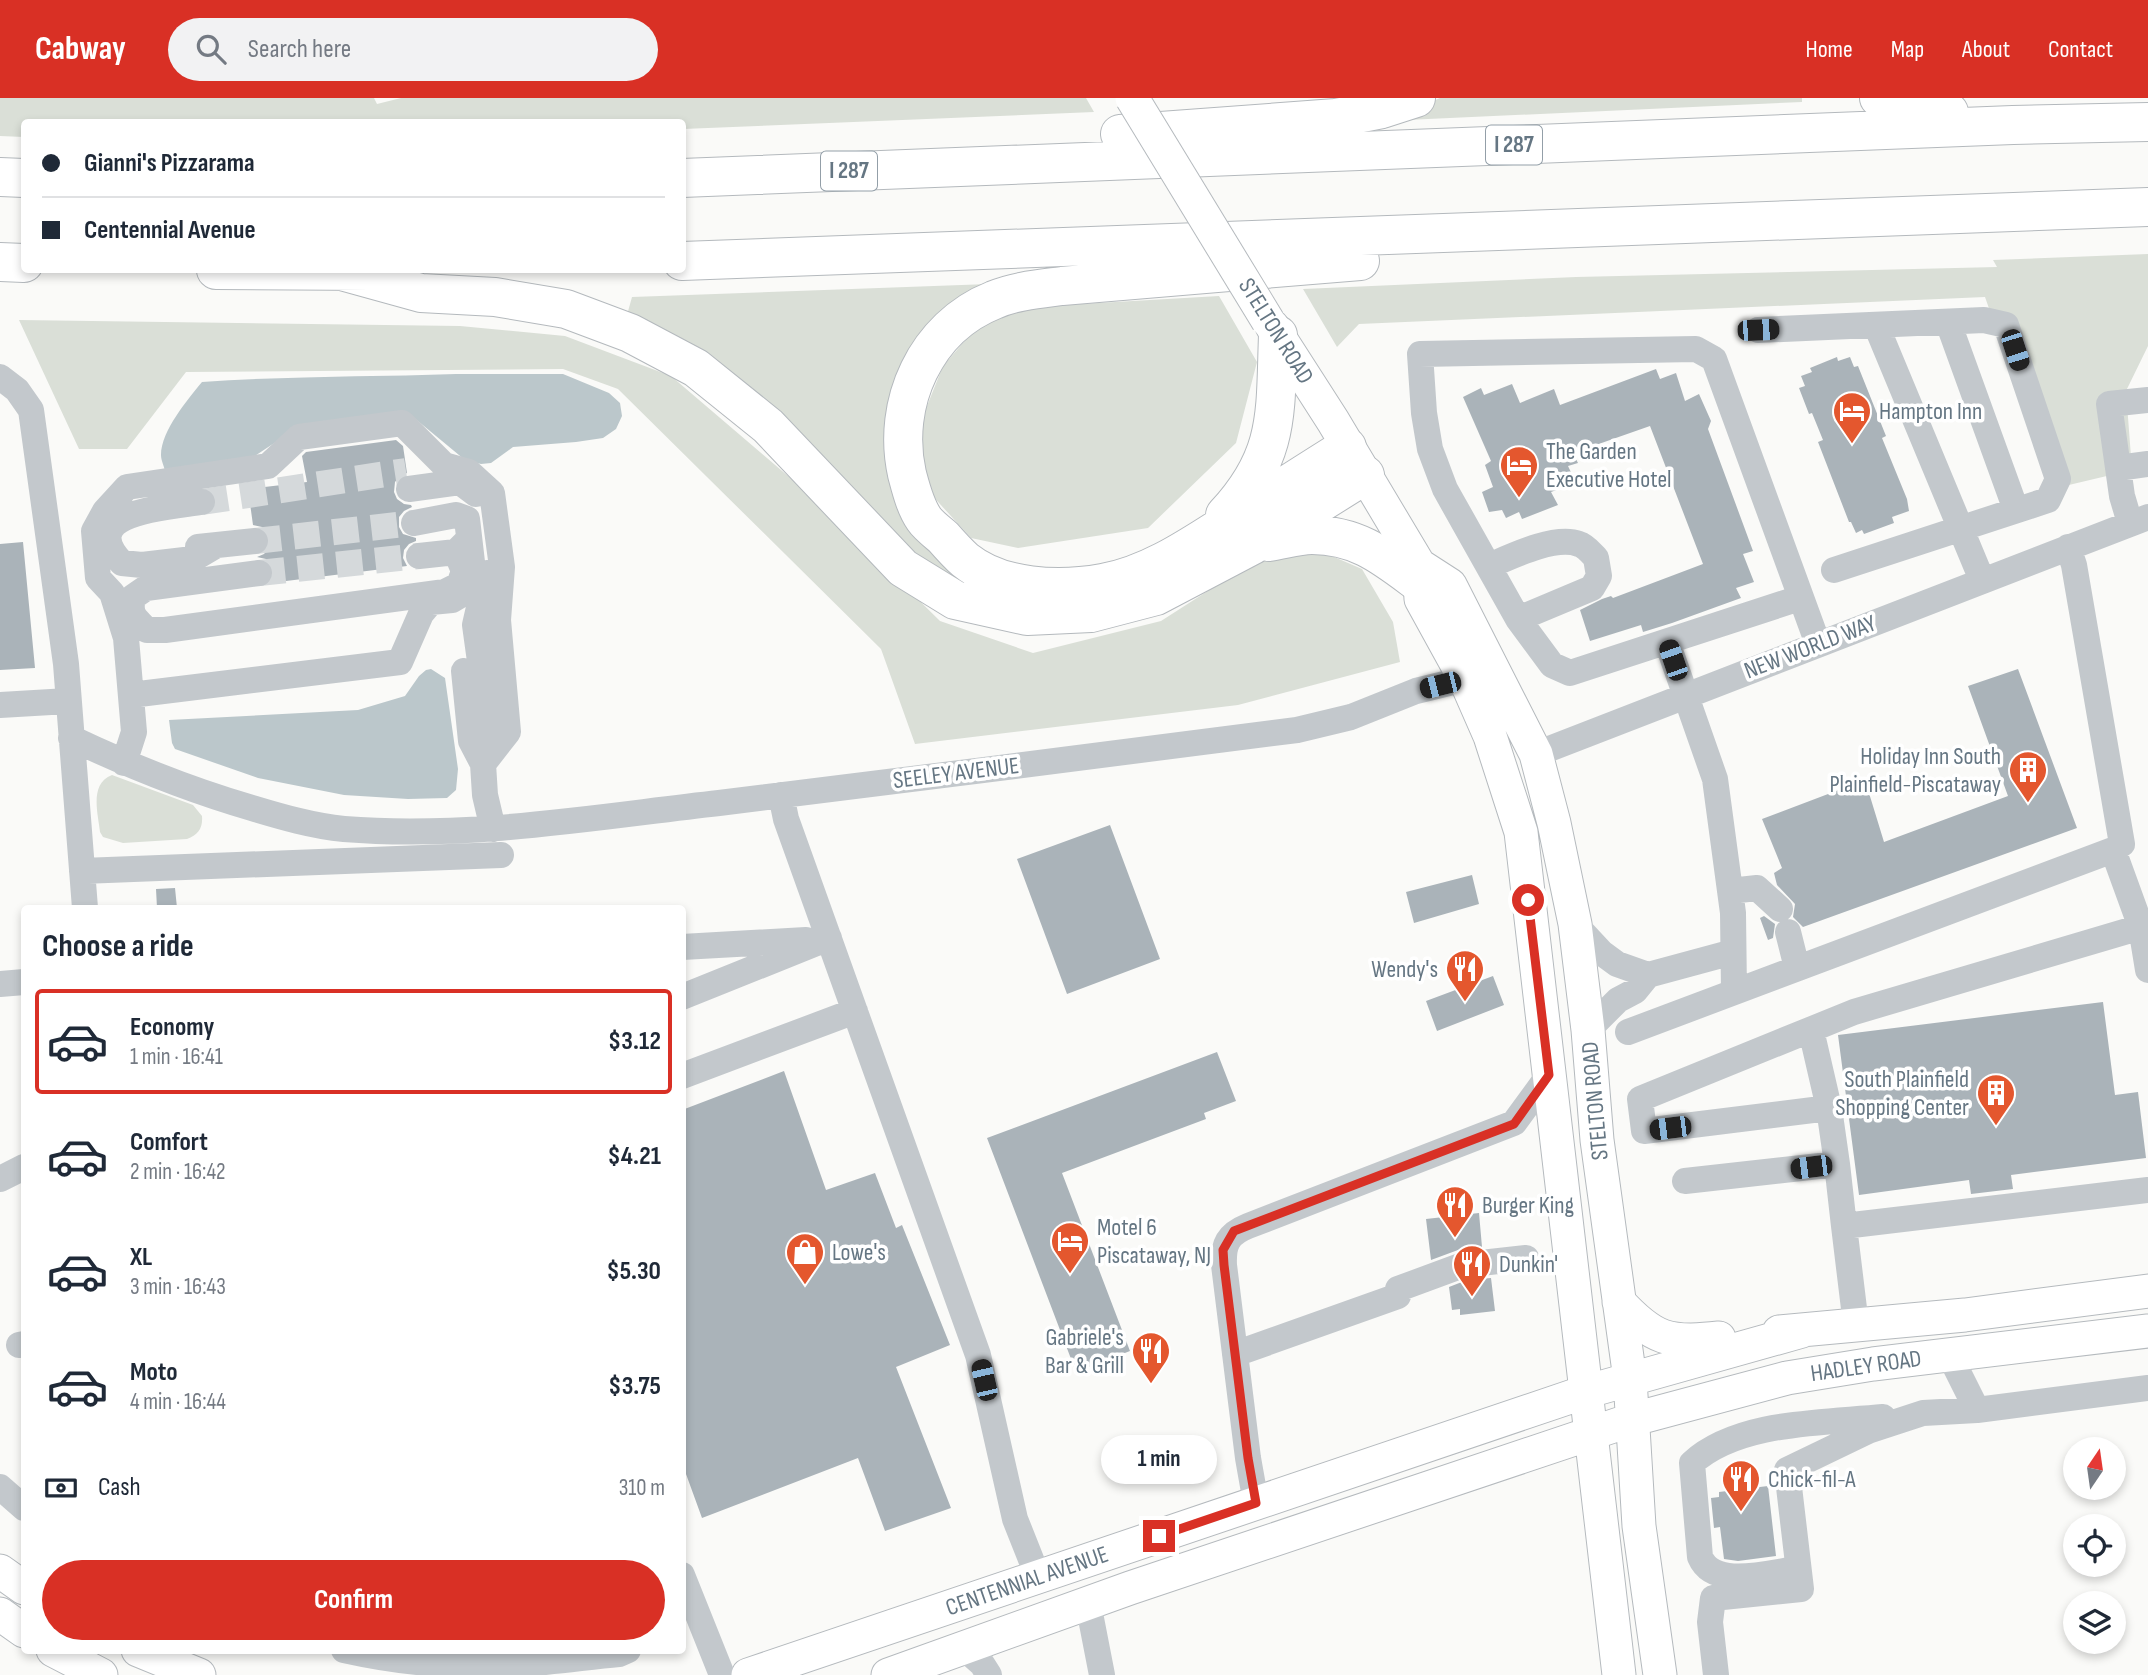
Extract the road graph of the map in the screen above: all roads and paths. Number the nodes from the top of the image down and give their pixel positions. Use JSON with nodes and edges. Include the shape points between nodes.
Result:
{"nodes":[{"id":1,"x":1132,"y":98,"type":"edge"},
{"id":2,"x":1416,"y":98,"type":"edge"},
{"id":3,"x":1879,"y":98,"type":"edge"},
{"id":4,"x":2148,"y":122,"type":"edge"},
{"id":5,"x":2013,"y":125,"type":"junction"},
{"id":6,"x":1015,"y":164,"type":"junction"},
{"id":7,"x":0,"y":177,"type":"edge"},
{"id":8,"x":21,"y":178,"type":"edge"},
{"id":9,"x":686,"y":178,"type":"edge"},
{"id":10,"x":2148,"y":206,"type":"edge"},
{"id":11,"x":1432,"y":233,"type":"junction"},
{"id":12,"x":686,"y":261,"type":"edge"},
{"id":13,"x":0,"y":262,"type":"edge"},
{"id":14,"x":21,"y":264,"type":"edge"},
{"id":15,"x":349,"y":273,"type":"edge"},
{"id":16,"x":1948,"y":322,"type":"junction"},
{"id":17,"x":1876,"y":325,"type":"junction"},
{"id":18,"x":1273,"y":328,"type":"junction"},
{"id":19,"x":1758,"y":330,"type":"dead end"},
{"id":20,"x":0,"y":377,"type":"edge"},
{"id":21,"x":2148,"y":400,"type":"edge"},
{"id":22,"x":1356,"y":461,"type":"junction"},
{"id":23,"x":2148,"y":464,"type":"edge"},
{"id":24,"x":444,"y":465,"type":"junction"},
{"id":25,"x":2118,"y":468,"type":"junction"},
{"id":26,"x":2017,"y":510,"type":"junction"},
{"id":27,"x":2139,"y":520,"type":"edge"},
{"id":28,"x":414,"y":523,"type":"tunnel mouth"},
{"id":29,"x":1959,"y":529,"type":"junction"},
{"id":30,"x":1203,"y":538,"type":"junction"},
{"id":31,"x":255,"y":541,"type":"tunnel mouth"},
{"id":32,"x":2076,"y":544,"type":"junction"},
{"id":33,"x":463,"y":545,"type":"junction"},
{"id":34,"x":1253,"y":545,"type":"junction"},
{"id":35,"x":215,"y":546,"type":"junction"},
{"id":36,"x":419,"y":556,"type":"tunnel mouth"},
{"id":37,"x":122,"y":564,"type":"junction"},
{"id":38,"x":1489,"y":566,"type":"junction"},
{"id":39,"x":1834,"y":570,"type":"dead end"},
{"id":40,"x":259,"y":573,"type":"tunnel mouth"},
{"id":41,"x":1419,"y":574,"type":"junction"},
{"id":42,"x":1982,"y":580,"type":"junction"},
{"id":43,"x":133,"y":597,"type":"junction"},
{"id":44,"x":1800,"y":598,"type":"junction"},
{"id":45,"x":394,"y":599,"type":"junction"},
{"id":46,"x":489,"y":604,"type":"junction"},
{"id":47,"x":421,"y":614,"type":"junction"},
{"id":48,"x":1518,"y":619,"type":"junction"},
{"id":49,"x":1667,"y":642,"type":"junction"},
{"id":50,"x":1818,"y":644,"type":"junction"},
{"id":51,"x":1465,"y":679,"type":"junction"},
{"id":52,"x":131,"y":695,"type":"junction"},
{"id":53,"x":1686,"y":696,"type":"junction"},
{"id":54,"x":68,"y":701,"type":"junction"},
{"id":55,"x":0,"y":705,"type":"edge"},
{"id":56,"x":71,"y":738,"type":"junction"},
{"id":57,"x":1536,"y":754,"type":"junction"},
{"id":58,"x":124,"y":763,"type":"junction"},
{"id":59,"x":483,"y":764,"type":"junction"},
{"id":60,"x":781,"y":795,"type":"junction"},
{"id":61,"x":493,"y":829,"type":"junction"},
{"id":62,"x":2113,"y":850,"type":"junction"},
{"id":63,"x":501,"y":855,"type":"dead end"},
{"id":64,"x":82,"y":871,"type":"junction"},
{"id":65,"x":1730,"y":891,"type":"junction"},
{"id":66,"x":85,"y":905,"type":"edge"},
{"id":67,"x":1575,"y":924,"type":"junction"},
{"id":68,"x":2141,"y":927,"type":"junction"},
{"id":69,"x":829,"y":938,"type":"junction"},
{"id":70,"x":686,"y":947,"type":"edge"},
{"id":71,"x":1733,"y":952,"type":"junction"},
{"id":72,"x":1797,"y":968,"type":"junction"},
{"id":73,"x":2148,"y":970,"type":"edge"},
{"id":74,"x":1648,"y":975,"type":"junction"},
{"id":75,"x":21,"y":982,"type":"edge"},
{"id":76,"x":0,"y":984,"type":"edge"},
{"id":77,"x":1734,"y":992,"type":"junction"},
{"id":78,"x":686,"y":995,"type":"edge"},
{"id":79,"x":855,"y":1011,"type":"junction"},
{"id":80,"x":1588,"y":1030,"type":"junction"},
{"id":81,"x":1811,"y":1030,"type":"junction"},
{"id":82,"x":1628,"y":1032,"type":"dead end"},
{"id":83,"x":686,"y":1074,"type":"edge"},
{"id":84,"x":1549,"y":1075,"type":"junction"},
{"id":85,"x":1829,"y":1108,"type":"junction"},
{"id":86,"x":1837,"y":1164,"type":"junction"},
{"id":87,"x":21,"y":1168,"type":"edge"},
{"id":88,"x":0,"y":1179,"type":"edge"},
{"id":89,"x":1685,"y":1181,"type":"dead end"},
{"id":90,"x":2148,"y":1190,"type":"edge"},
{"id":91,"x":1844,"y":1227,"type":"junction"},
{"id":92,"x":1526,"y":1258,"type":"dead end"},
{"id":93,"x":2148,"y":1291,"type":"edge"},
{"id":94,"x":1619,"y":1302,"type":"junction"},
{"id":95,"x":1856,"y":1325,"type":"junction"},
{"id":96,"x":1802,"y":1331,"type":"junction"},
{"id":97,"x":2148,"y":1331,"type":"edge"},
{"id":98,"x":1235,"y":1354,"type":"junction"},
{"id":99,"x":1949,"y":1354,"type":"junction"},
{"id":100,"x":1630,"y":1379,"type":"junction"},
{"id":101,"x":2148,"y":1388,"type":"edge"},
{"id":102,"x":1585,"y":1392,"type":"junction"},
{"id":103,"x":1977,"y":1410,"type":"junction"},
{"id":104,"x":1923,"y":1413,"type":"junction"},
{"id":105,"x":1634,"y":1419,"type":"junction"},
{"id":106,"x":1590,"y":1434,"type":"junction"},
{"id":107,"x":0,"y":1487,"type":"edge"},
{"id":108,"x":1256,"y":1503,"type":"junction"},
{"id":109,"x":21,"y":1505,"type":"edge"},
{"id":110,"x":0,"y":1571,"type":"edge"},
{"id":111,"x":1038,"y":1577,"type":"junction"},
{"id":112,"x":1800,"y":1578,"type":"junction"},
{"id":113,"x":21,"y":1586,"type":"edge"},
{"id":114,"x":686,"y":1587,"type":"edge"},
{"id":115,"x":1088,"y":1603,"type":"junction"},
{"id":116,"x":0,"y":1614,"type":"edge"},
{"id":117,"x":21,"y":1629,"type":"edge"},
{"id":118,"x":964,"y":1648,"type":"junction"},
{"id":119,"x":61,"y":1654,"type":"edge"},
{"id":120,"x":148,"y":1654,"type":"edge"},
{"id":121,"x":368,"y":1654,"type":"edge"},
{"id":122,"x":619,"y":1654,"type":"edge"},
{"id":123,"x":101,"y":1675,"type":"edge"},
{"id":124,"x":199,"y":1675,"type":"edge"},
{"id":125,"x":722,"y":1675,"type":"edge"},
{"id":126,"x":748,"y":1675,"type":"edge"},
{"id":127,"x":888,"y":1675,"type":"edge"},
{"id":128,"x":989,"y":1675,"type":"edge"},
{"id":129,"x":1102,"y":1675,"type":"edge"},
{"id":130,"x":1619,"y":1675,"type":"edge"},
{"id":131,"x":1660,"y":1675,"type":"edge"},
{"id":132,"x":1716,"y":1675,"type":"edge"}],
"edges":[{"from":1,"to":18,"type":"main road","name":"STELTON ROAD","bridge":true},
{"from":2,"to":6,"type":"highway","via":[[1336,118],[1043,141]]},
{"from":3,"to":5,"type":"highway"},
{"from":4,"to":5,"type":"highway","number":"I 287"},
{"from":5,"to":6,"type":"highway","number":"I 287"},
{"from":6,"to":9,"type":"highway","number":"I 287"},
{"from":7,"to":8,"type":"highway"},
{"from":10,"to":11,"type":"highway"},
{"from":11,"to":12,"type":"highway"},
{"from":11,"to":30,"type":"highway","via":[[1392,258],[1027,291],[973,311],[934,344],[912,384],[902,437],[905,462],[924,519],[967,561],[1021,584],[1103,583],[1161,563]]},
{"from":13,"to":14,"type":"highway"},
{"from":15,"to":34,"type":"highway","via":[[421,293],[495,297],[566,309],[641,339],[696,368],[768,426],[903,568],[955,600],[1027,616],[1091,613],[1156,596]]},
{"from":16,"to":17,"type":"street"},
{"from":16,"to":26,"type":"street"},
{"from":16,"to":26,"type":"street","via":[[1984,320],[2006,325],[2058,479],[2048,500]]},
{"from":17,"to":19,"type":"street"},
{"from":17,"to":29,"type":"street"},
{"from":18,"to":22,"type":"main road","name":"STELTON ROAD"},
{"from":18,"to":30,"type":"highway","via":[[1276,408],[1268,450],[1230,510]]},
{"from":20,"to":54,"type":"street","via":[[31,410]]},
{"from":21,"to":25,"type":"street","via":[[2109,404]]},
{"from":22,"to":30,"type":"highway"},
{"from":22,"to":34,"type":"highway"},
{"from":22,"to":41,"type":"main road","name":"STELTON ROAD"},
{"from":23,"to":25,"type":"street"},
{"from":24,"to":46,"type":"street","via":[[469,472],[492,493],[502,567]]},
{"from":24,"to":46,"type":"street","via":[[408,480],[460,482],[479,496]]},
{"from":24,"to":52,"type":"street","via":[[402,423],[299,437],[268,466],[127,487],[94,531],[98,578],[112,593],[126,638]]},
{"from":25,"to":27,"type":"street","via":[[2122,496]]},
{"from":26,"to":29,"type":"street"},
{"from":27,"to":32,"type":"street","name":"NEW WORLD WAY"},
{"from":28,"to":33,"type":"street","via":[[456,515],[467,519]]},
{"from":29,"to":39,"type":"street"},
{"from":29,"to":42,"type":"street"},
{"from":31,"to":35,"type":"street"},
{"from":32,"to":42,"type":"street","name":"NEW WORLD WAY"},
{"from":32,"to":62,"type":"street","via":[[2074,565],[2122,844]]},
{"from":33,"to":36,"type":"street"},
{"from":33,"to":45,"type":"street","via":[[464,571],[459,585],[445,592]]},
{"from":33,"to":47,"type":"street","via":[[473,570],[467,592],[452,600],[430,602]]},
{"from":34,"to":41,"type":"highway","via":[[1311,535],[1348,539]]},
{"from":35,"to":37,"type":"street","via":[[193,559]]},
{"from":35,"to":37,"type":"street","via":[[127,549],[121,540],[123,528],[203,509],[129,514],[114,524],[108,539]]},
{"from":37,"to":43,"type":"street"},
{"from":38,"to":44,"type":"street","via":[[1446,489],[1430,449],[1420,354],[1696,349],[1714,359]]},
{"from":38,"to":48,"type":"street"},
{"from":38,"to":48,"type":"street","via":[[1524,551],[1567,541],[1582,544],[1597,558],[1599,576],[1592,589]]},
{"from":40,"to":43,"type":"street","via":[[146,588]]},
{"from":41,"to":51,"type":"main road","name":"STELTON ROAD","via":[[1421,599]]},
{"from":41,"to":57,"type":"main road","name":"STELTON ROAD","via":[[1450,585]]},
{"from":42,"to":50,"type":"street","name":"NEW WORLD WAY"},
{"from":43,"to":45,"type":"street","via":[[135,619],[147,630]]},
{"from":44,"to":49,"type":"street"},
{"from":44,"to":50,"type":"street"},
{"from":45,"to":47,"type":"street","via":[[412,604]]},
{"from":46,"to":59,"type":"street","via":[[467,626]]},
{"from":46,"to":59,"type":"street","via":[[505,619],[519,734]]},
{"from":47,"to":52,"type":"street","via":[[400,662]]},
{"from":48,"to":49,"type":"street","via":[[1552,665],[1570,673]]},
{"from":49,"to":53,"type":"street"},
{"from":50,"to":53,"type":"street","name":"NEW WORLD WAY"},
{"from":51,"to":60,"type":"street","name":"SEELEY AVENUE","via":[[1297,730]]},
{"from":51,"to":84,"type":"main road","name":"STELTON ROAD","via":[[1501,767],[1521,832]]},
{"from":52,"to":58,"type":"street","via":[[134,732]]},
{"from":53,"to":57,"type":"street","name":"NEW WORLD WAY"},
{"from":53,"to":65,"type":"street","via":[[1715,779]]},
{"from":54,"to":55,"type":"street"},
{"from":54,"to":56,"type":"street"},
{"from":56,"to":58,"type":"street","name":"SEELEY AVENUE"},
{"from":56,"to":64,"type":"street"},
{"from":57,"to":67,"type":"main road","name":"STELTON ROAD"},
{"from":58,"to":61,"type":"street","name":"SEELEY AVENUE","via":[[290,820],[342,828]]},
{"from":59,"to":61,"type":"street"},
{"from":60,"to":61,"type":"street","name":"SEELEY AVENUE"},
{"from":60,"to":69,"type":"street"},
{"from":62,"to":68,"type":"street"},
{"from":62,"to":72,"type":"street"},
{"from":63,"to":64,"type":"street"},
{"from":64,"to":66,"type":"street"},
{"from":65,"to":71,"type":"street"},
{"from":65,"to":72,"type":"street","via":[[1757,888],[1784,921]]},
{"from":67,"to":74,"type":"street","via":[[1617,964]]},
{"from":67,"to":80,"type":"main road","name":"STELTON ROAD"},
{"from":68,"to":73,"type":"street"},
{"from":68,"to":81,"type":"street","via":[[1854,1012]]},
{"from":69,"to":70,"type":"street"},
{"from":69,"to":78,"type":"street"},
{"from":69,"to":79,"type":"street"},
{"from":71,"to":74,"type":"street"},
{"from":71,"to":77,"type":"street"},
{"from":72,"to":77,"type":"street"},
{"from":74,"to":80,"type":"street"},
{"from":75,"to":76,"type":"street"},
{"from":77,"to":82,"type":"street"},
{"from":79,"to":83,"type":"street"},
{"from":79,"to":111,"type":"street","via":[[978,1355],[1015,1519]]},
{"from":80,"to":94,"type":"main road","name":"STELTON ROAD","via":[[1597,1140]]},
{"from":81,"to":85,"type":"street"},
{"from":81,"to":85,"type":"street","via":[[1640,1099],[1644,1131]]},
{"from":84,"to":98,"type":"street","via":[[1514,1124],[1234,1231],[1223,1250]]},
{"from":84,"to":102,"type":"main road","name":"STELTON ROAD"},
{"from":85,"to":86,"type":"street"},
{"from":86,"to":89,"type":"street"},
{"from":86,"to":91,"type":"street"},
{"from":87,"to":88,"type":"street"},
{"from":90,"to":91,"type":"street"},
{"from":91,"to":95,"type":"street"},
{"from":92,"to":98,"type":"street","via":[[1463,1265]]},
{"from":93,"to":95,"type":"main road","name":"HADLEY ROAD"},
{"from":94,"to":96,"type":"main road","name":"HADLEY ROAD","via":[[1653,1333],[1676,1341]]},
{"from":94,"to":100,"type":"main road","name":"STELTON ROAD"},
{"from":95,"to":96,"type":"main road","name":"HADLEY ROAD"},
{"from":96,"to":100,"type":"main road","name":"HADLEY ROAD"},
{"from":97,"to":99,"type":"main road","name":"HADLEY ROAD"},
{"from":98,"to":108,"type":"street"},
{"from":99,"to":103,"type":"street"},
{"from":99,"to":105,"type":"main road","name":"HADLEY ROAD","via":[[1787,1378]]},
{"from":100,"to":102,"type":"main road","name":"HADLEY ROAD"},
{"from":100,"to":105,"type":"main road","name":"STELTON ROAD"},
{"from":101,"to":103,"type":"street"},
{"from":102,"to":106,"type":"main road","name":"STELTON ROAD"},
{"from":102,"to":108,"type":"main road","name":"CENTENNIAL AVENUE"},
{"from":103,"to":104,"type":"street"},
{"from":104,"to":112,"type":"street","via":[[1868,1431],[1787,1469]]},
{"from":104,"to":112,"type":"street","via":[[1771,1428],[1703,1452],[1692,1463],[1703,1566],[1721,1576]]},
{"from":105,"to":106,"type":"main road","name":"HADLEY ROAD"},
{"from":105,"to":131,"type":"main road","name":"STELTON ROAD","via":[[1639,1526]]},
{"from":106,"to":115,"type":"main road","name":"CENTENNIAL AVENUE"},
{"from":106,"to":130,"type":"main road","name":"STELTON ROAD"},
{"from":107,"to":109,"type":"street"},
{"from":108,"to":111,"type":"main road","name":"CENTENNIAL AVENUE"},
{"from":110,"to":113,"type":"main road"},
{"from":111,"to":126,"type":"main road","name":"CENTENNIAL AVENUE"},
{"from":112,"to":132,"type":"street","via":[[1713,1598],[1710,1622]]},
{"from":114,"to":125,"type":"street"},
{"from":115,"to":118,"type":"main road","name":"CENTENNIAL AVENUE"},
{"from":115,"to":129,"type":"street"},
{"from":116,"to":117,"type":"main road"},
{"from":118,"to":127,"type":"main road","name":"CENTENNIAL AVENUE"},
{"from":118,"to":128,"type":"street"},
{"from":119,"to":123,"type":"main road"},
{"from":120,"to":124,"type":"main road"},
{"from":121,"to":122,"type":"street","via":[[472,1665]]}]}
